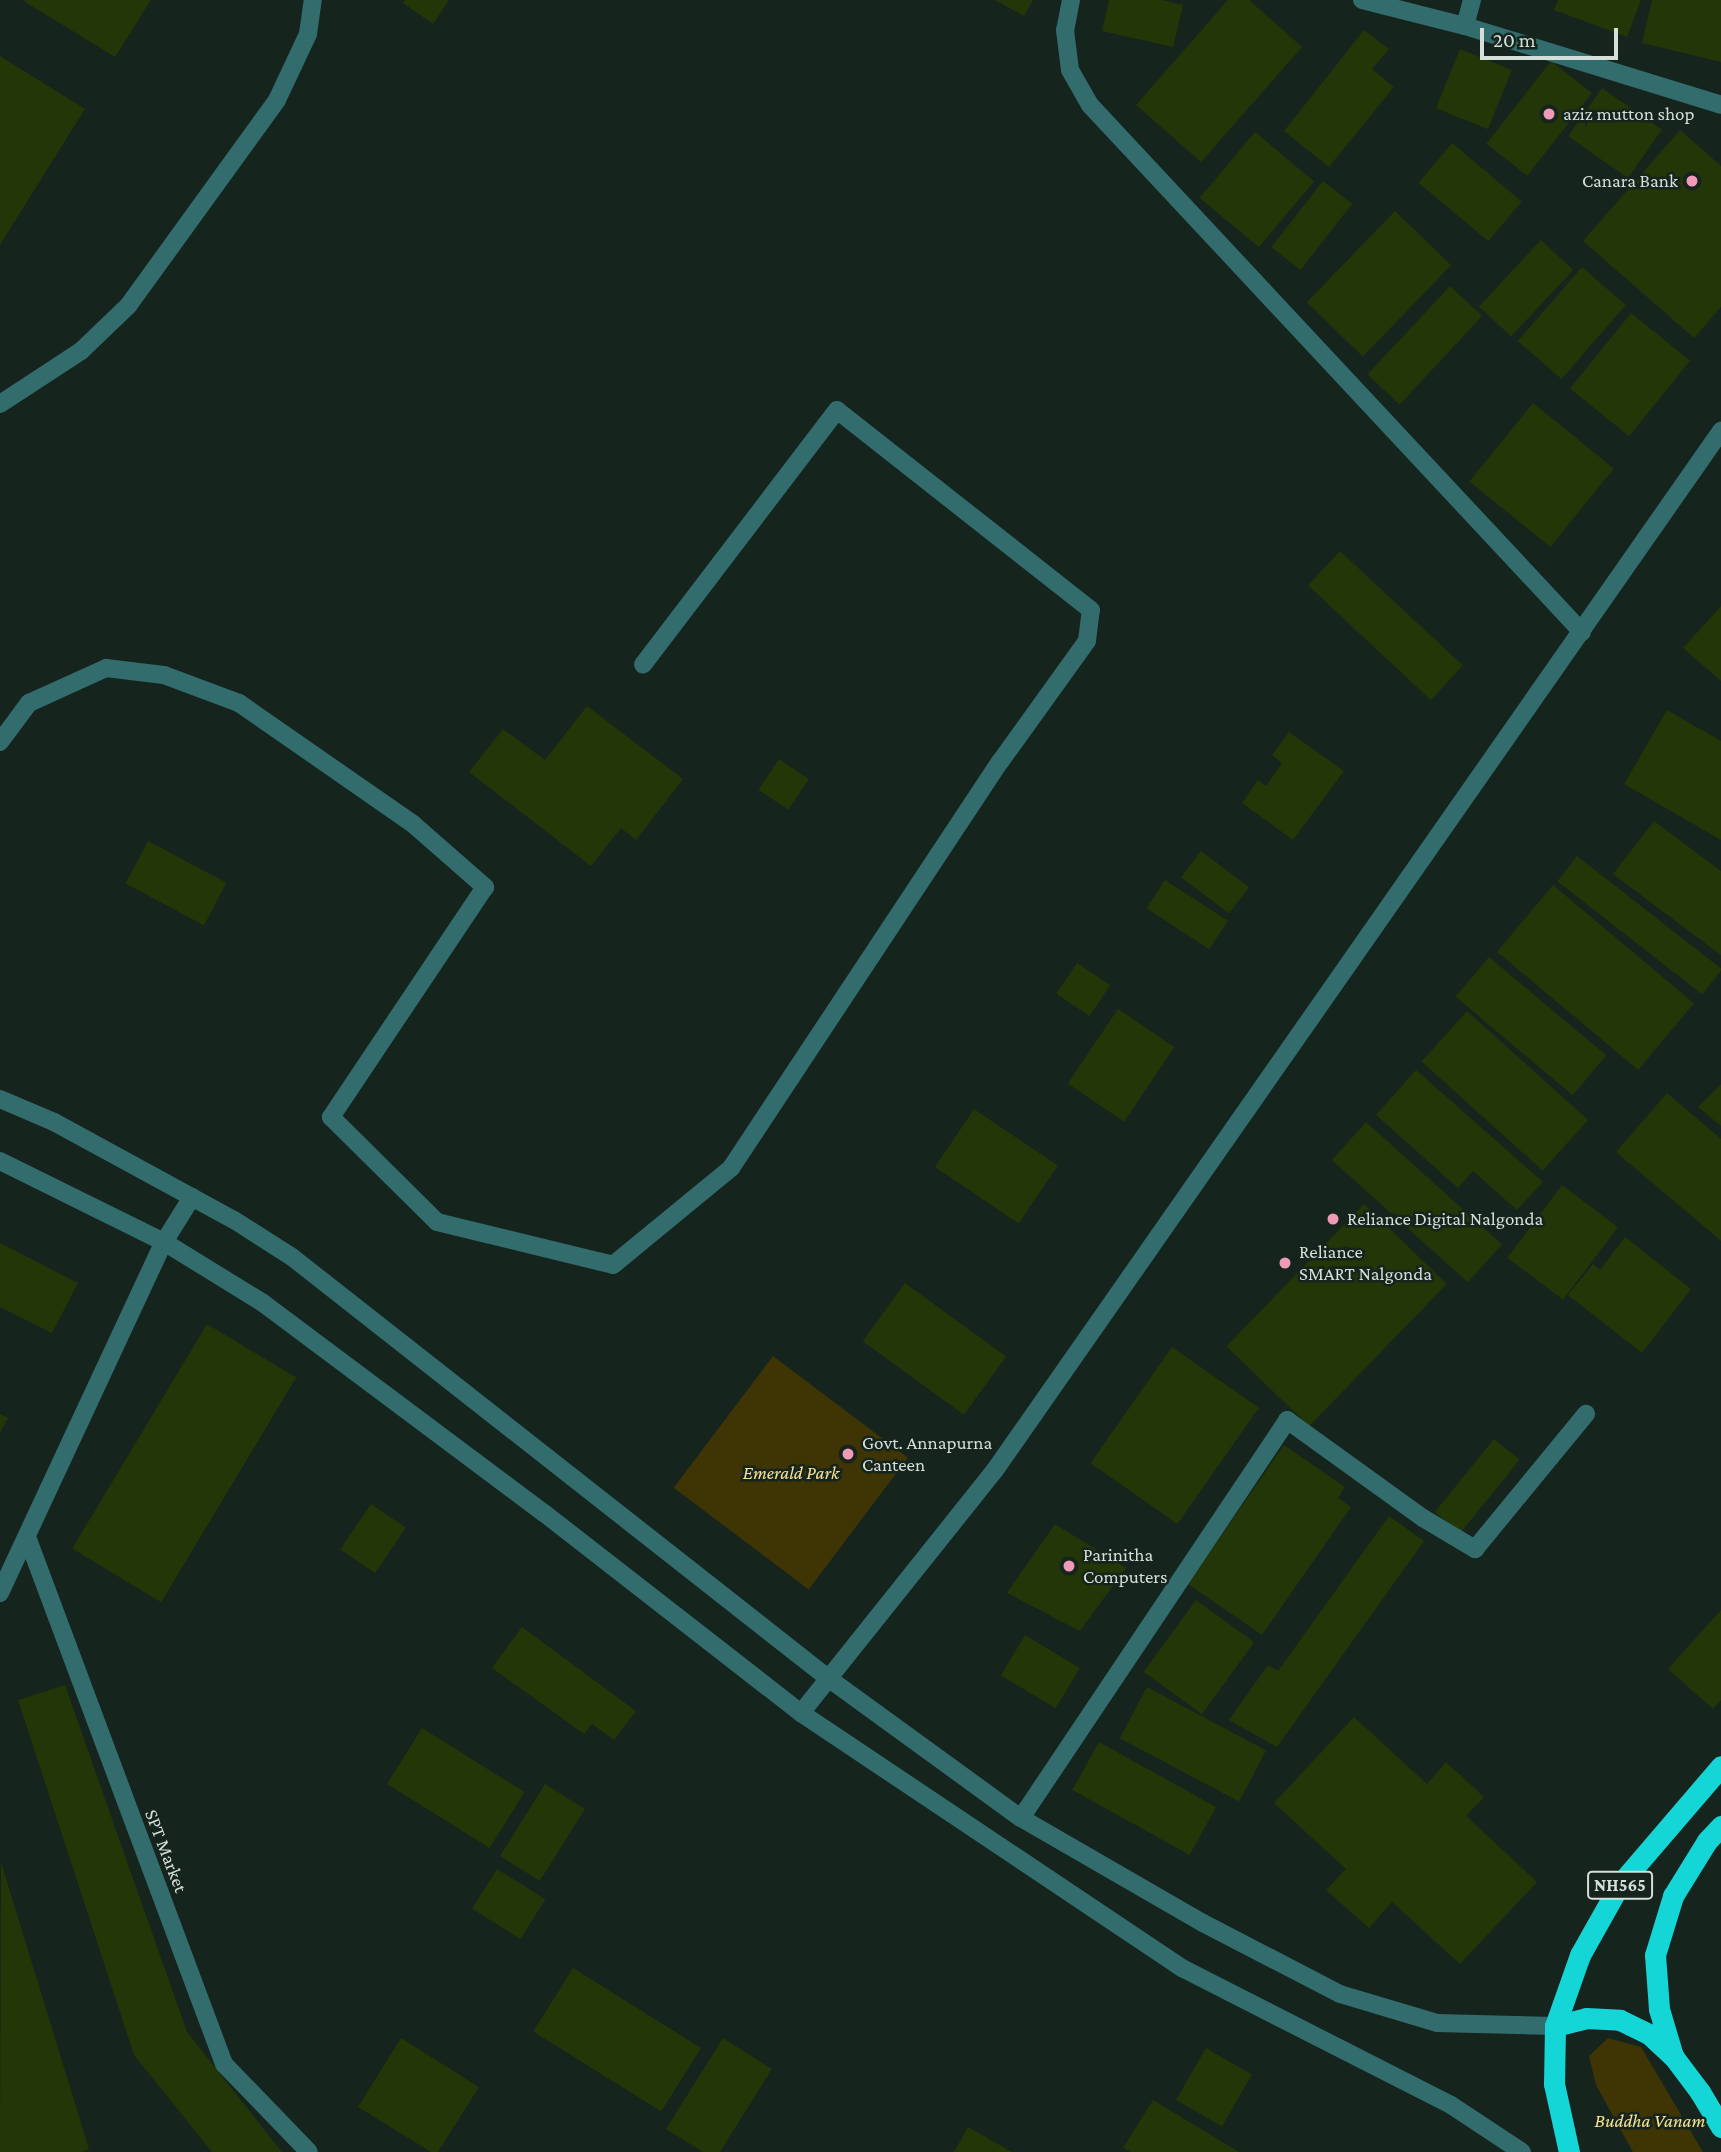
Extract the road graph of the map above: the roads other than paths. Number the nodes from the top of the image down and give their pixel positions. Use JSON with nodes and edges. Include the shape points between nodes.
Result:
{"nodes":[{"id":1,"x":313,"y":0,"type":"edge"},
{"id":2,"x":1071,"y":0,"type":"edge"},
{"id":3,"x":1362,"y":0,"type":"edge"},
{"id":4,"x":1472,"y":0,"type":"edge"},
{"id":5,"x":1465,"y":26,"type":"junction"},
{"id":6,"x":1721,"y":106,"type":"edge"},
{"id":7,"x":0,"y":404,"type":"edge"},
{"id":8,"x":1721,"y":431,"type":"edge"},
{"id":9,"x":1582,"y":632,"type":"junction"},
{"id":10,"x":643,"y":665,"type":"dead end"},
{"id":11,"x":0,"y":742,"type":"edge"},
{"id":12,"x":0,"y":1099,"type":"edge"},
{"id":13,"x":0,"y":1161,"type":"edge"},
{"id":14,"x":192,"y":1197,"type":"junction"},
{"id":15,"x":164,"y":1242,"type":"junction"},
{"id":16,"x":1586,"y":1414,"type":"dead end"},
{"id":17,"x":27,"y":1537,"type":"junction"},
{"id":18,"x":0,"y":1593,"type":"edge"},
{"id":19,"x":828,"y":1678,"type":"junction"},
{"id":20,"x":801,"y":1713,"type":"junction"},
{"id":21,"x":1721,"y":1766,"type":"edge"},
{"id":22,"x":1021,"y":1818,"type":"junction"},
{"id":23,"x":1721,"y":1826,"type":"edge"},
{"id":24,"x":1555,"y":2026,"type":"junction"},
{"id":25,"x":1673,"y":2056,"type":"junction"},
{"id":26,"x":1721,"y":2127,"type":"edge"},
{"id":27,"x":309,"y":2152,"type":"edge"},
{"id":28,"x":1522,"y":2152,"type":"edge"},
{"id":29,"x":1569,"y":2152,"type":"edge"}],
"edges":[{"from":1,"to":7,"type":"street","via":[[308,34],[277,100],[128,306],[81,351]]},
{"from":2,"to":9,"type":"street","via":[[1065,30],[1070,70],[1090,104]]},
{"from":3,"to":5,"type":"street"},
{"from":4,"to":5,"type":"street"},
{"from":5,"to":6,"type":"street"},
{"from":8,"to":9,"type":"street"},
{"from":9,"to":19,"type":"street","via":[[995,1470]]},
{"from":10,"to":11,"type":"street","via":[[837,410],[1091,610],[1087,641],[1000,762],[731,1168],[613,1265],[438,1222],[331,1116],[485,887],[413,824],[239,703],[164,675],[106,668],[29,703]]},
{"from":12,"to":14,"type":"street","via":[[54,1122]]},
{"from":13,"to":15,"type":"street"},
{"from":14,"to":15,"type":"street"},
{"from":14,"to":19,"type":"street","via":[[292,1257]]},
{"from":15,"to":17,"type":"street"},
{"from":15,"to":20,"type":"street","via":[[263,1303]]},
{"from":16,"to":22,"type":"street","via":[[1475,1549],[1423,1518],[1287,1420]]},
{"from":17,"to":18,"type":"street"},
{"from":17,"to":27,"type":"street","name":"SPT Market","via":[[224,2064]]},
{"from":19,"to":20,"type":"street"},
{"from":19,"to":22,"type":"street"},
{"from":20,"to":28,"type":"street","via":[[1182,1968],[1451,2105]]},
{"from":21,"to":24,"type":"highway","number":"NH565","via":[[1620,1884],[1580,1955]]},
{"from":22,"to":24,"type":"street","via":[[1203,1923],[1340,1994],[1437,2023]]},
{"from":23,"to":25,"type":"highway","number":"NH565","via":[[1673,1896],[1655,1955],[1659,2010]]},
{"from":24,"to":25,"type":"highway","number":"NH565","via":[[1586,2018],[1620,2020],[1649,2034]]},
{"from":24,"to":29,"type":"highway","number":"NH565","via":[[1554,2084]]},
{"from":25,"to":26,"type":"highway","number":"NH565"}]}
